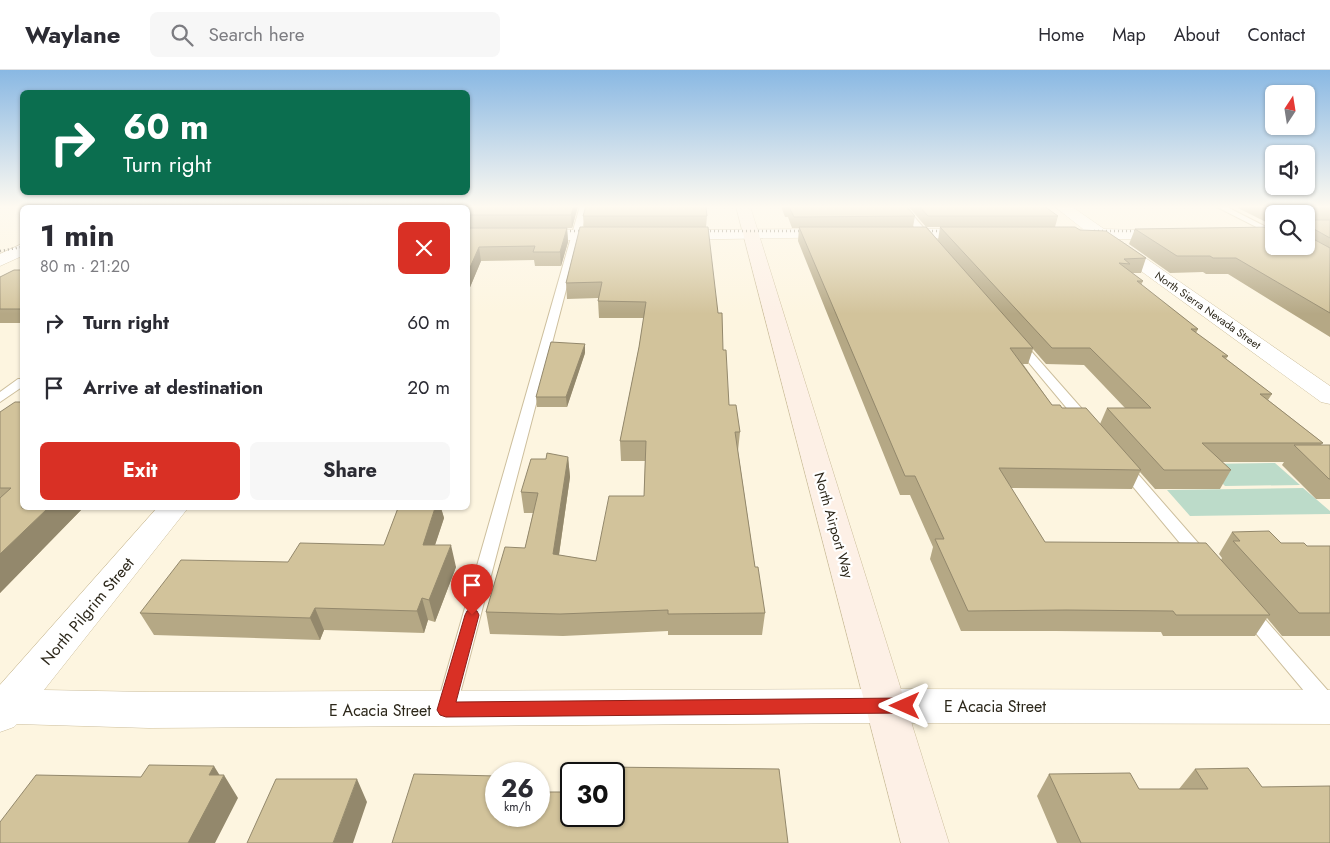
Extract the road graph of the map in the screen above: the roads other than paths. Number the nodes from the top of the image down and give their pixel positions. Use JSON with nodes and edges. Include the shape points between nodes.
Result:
{"nodes":[{"id":1,"x":575,"y":242,"type":"edge"},
{"id":2,"x":753,"y":242,"type":"edge"},
{"id":3,"x":931,"y":242,"type":"edge"},
{"id":4,"x":1112,"y":242,"type":"edge"},
{"id":5,"x":937,"y":249,"type":"edge"},
{"id":6,"x":20,"y":250,"type":"edge"},
{"id":7,"x":0,"y":261,"type":"edge"},
{"id":8,"x":1007,"y":330,"type":"edge"},
{"id":9,"x":20,"y":383,"type":"edge"},
{"id":10,"x":1330,"y":397,"type":"edge"},
{"id":11,"x":0,"y":398,"type":"edge"},
{"id":12,"x":1091,"y":429,"type":"edge"},
{"id":13,"x":1117,"y":459,"type":"edge"},
{"id":14,"x":171,"y":510,"type":"edge"},
{"id":15,"x":1208,"y":565,"type":"edge"},
{"id":16,"x":1240,"y":603,"type":"edge"},
{"id":17,"x":886,"y":706,"type":"junction"},
{"id":18,"x":1329,"y":706,"type":"edge"},
{"id":19,"x":2,"y":709,"type":"edge"},
{"id":20,"x":446,"y":710,"type":"junction"},
{"id":21,"x":925,"y":843,"type":"edge"}],
"edges":[{"from":1,"to":20,"type":"lane"},
{"from":2,"to":17,"type":"main road","name":"North Airport Way"},
{"from":3,"to":5,"type":"lane"},
{"from":4,"to":10,"type":"street","name":"North Sierra Nevada Street"},
{"from":6,"to":7,"type":"street"},
{"from":8,"to":12,"type":"lane"},
{"from":9,"to":11,"type":"lane"},
{"from":13,"to":15,"type":"lane"},
{"from":14,"to":19,"type":"street","name":"North Pilgrim Street"},
{"from":16,"to":18,"type":"lane"},
{"from":17,"to":18,"type":"street","name":"E Acacia Street"},
{"from":17,"to":20,"type":"street","name":"E Acacia Street"},
{"from":17,"to":21,"type":"main road","name":"North Airport Way"},
{"from":19,"to":20,"type":"street","name":"E Acacia Street"}]}
